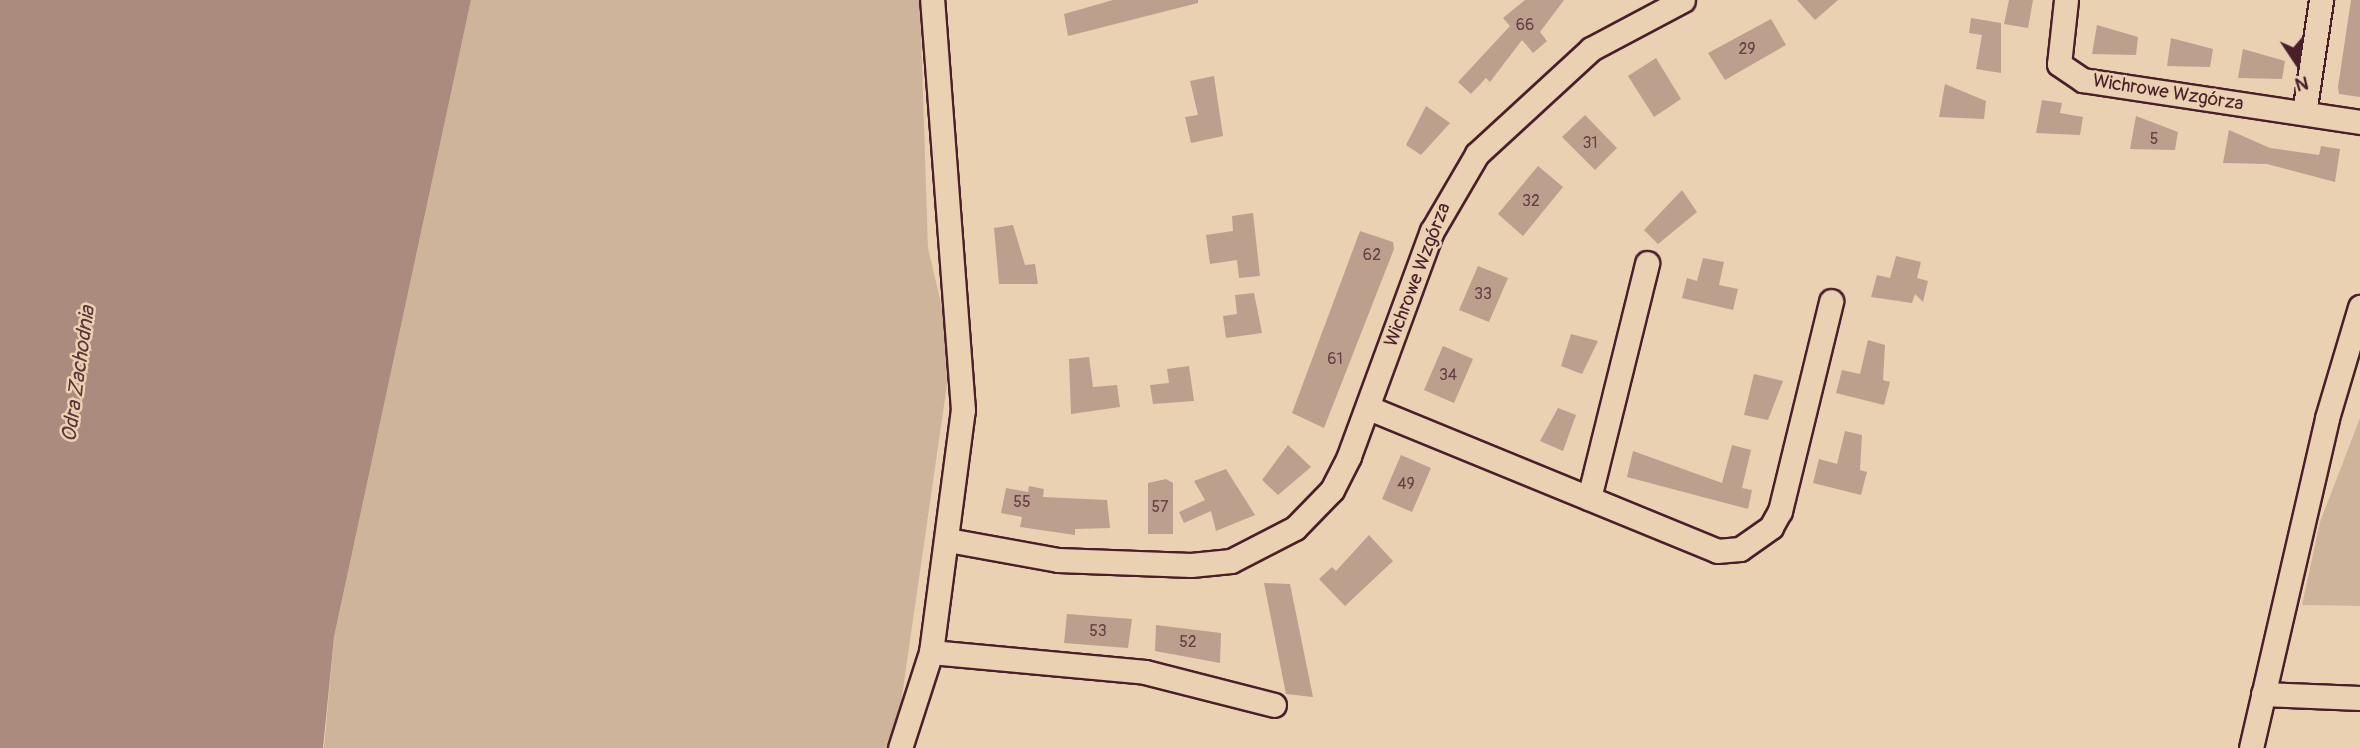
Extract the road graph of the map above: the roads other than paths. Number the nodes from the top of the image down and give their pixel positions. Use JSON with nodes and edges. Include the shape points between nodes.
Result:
{"nodes":[{"id":1,"x":932,"y":0,"type":"edge"},
{"id":2,"x":1683,"y":0,"type":"edge"},
{"id":3,"x":2066,"y":0,"type":"edge"},
{"id":4,"x":2321,"y":0,"type":"edge"},
{"id":5,"x":2304,"y":113,"type":"junction"},
{"id":6,"x":2360,"y":122,"type":"edge"},
{"id":7,"x":1647,"y":263,"type":"dead end"},
{"id":8,"x":1831,"y":301,"type":"dead end"},
{"id":9,"x":2360,"y":307,"type":"edge"},
{"id":10,"x":1369,"y":408,"type":"junction"},
{"id":11,"x":1589,"y":498,"type":"junction"},
{"id":12,"x":948,"y":540,"type":"junction"},
{"id":13,"x":931,"y":652,"type":"junction"},
{"id":14,"x":2263,"y":694,"type":"junction"},
{"id":15,"x":2360,"y":698,"type":"edge"},
{"id":16,"x":1275,"y":705,"type":"dead end"},
{"id":17,"x":900,"y":748,"type":"edge"},
{"id":18,"x":2251,"y":748,"type":"edge"}],
"edges":[{"from":1,"to":12,"type":"street","via":[[943,196],[964,362]]},
{"from":2,"to":10,"type":"street","name":"Wichrowe Wzgórza","via":[[1591,49],[1477,154],[1432,231]]},
{"from":3,"to":5,"type":"street","name":"Wichrowe Wzgórza","via":[[2059,64],[2083,80]]},
{"from":4,"to":5,"type":"street"},
{"from":5,"to":6,"type":"street","name":"Wichrowe Wzgórza"},
{"from":7,"to":11,"type":"street"},
{"from":8,"to":11,"type":"street","via":[[1780,511],[1757,540],[1717,551]]},
{"from":9,"to":14,"type":"street","via":[[2327,418]]},
{"from":10,"to":11,"type":"street"},
{"from":10,"to":12,"type":"street","name":"Wichrowe Wzgórza","via":[[1332,490],[1315,510],[1231,561],[1058,560]]},
{"from":12,"to":13,"type":"street"},
{"from":13,"to":16,"type":"street","via":[[1145,672]]},
{"from":13,"to":17,"type":"street"},
{"from":14,"to":15,"type":"street"},
{"from":14,"to":18,"type":"street"}]}
